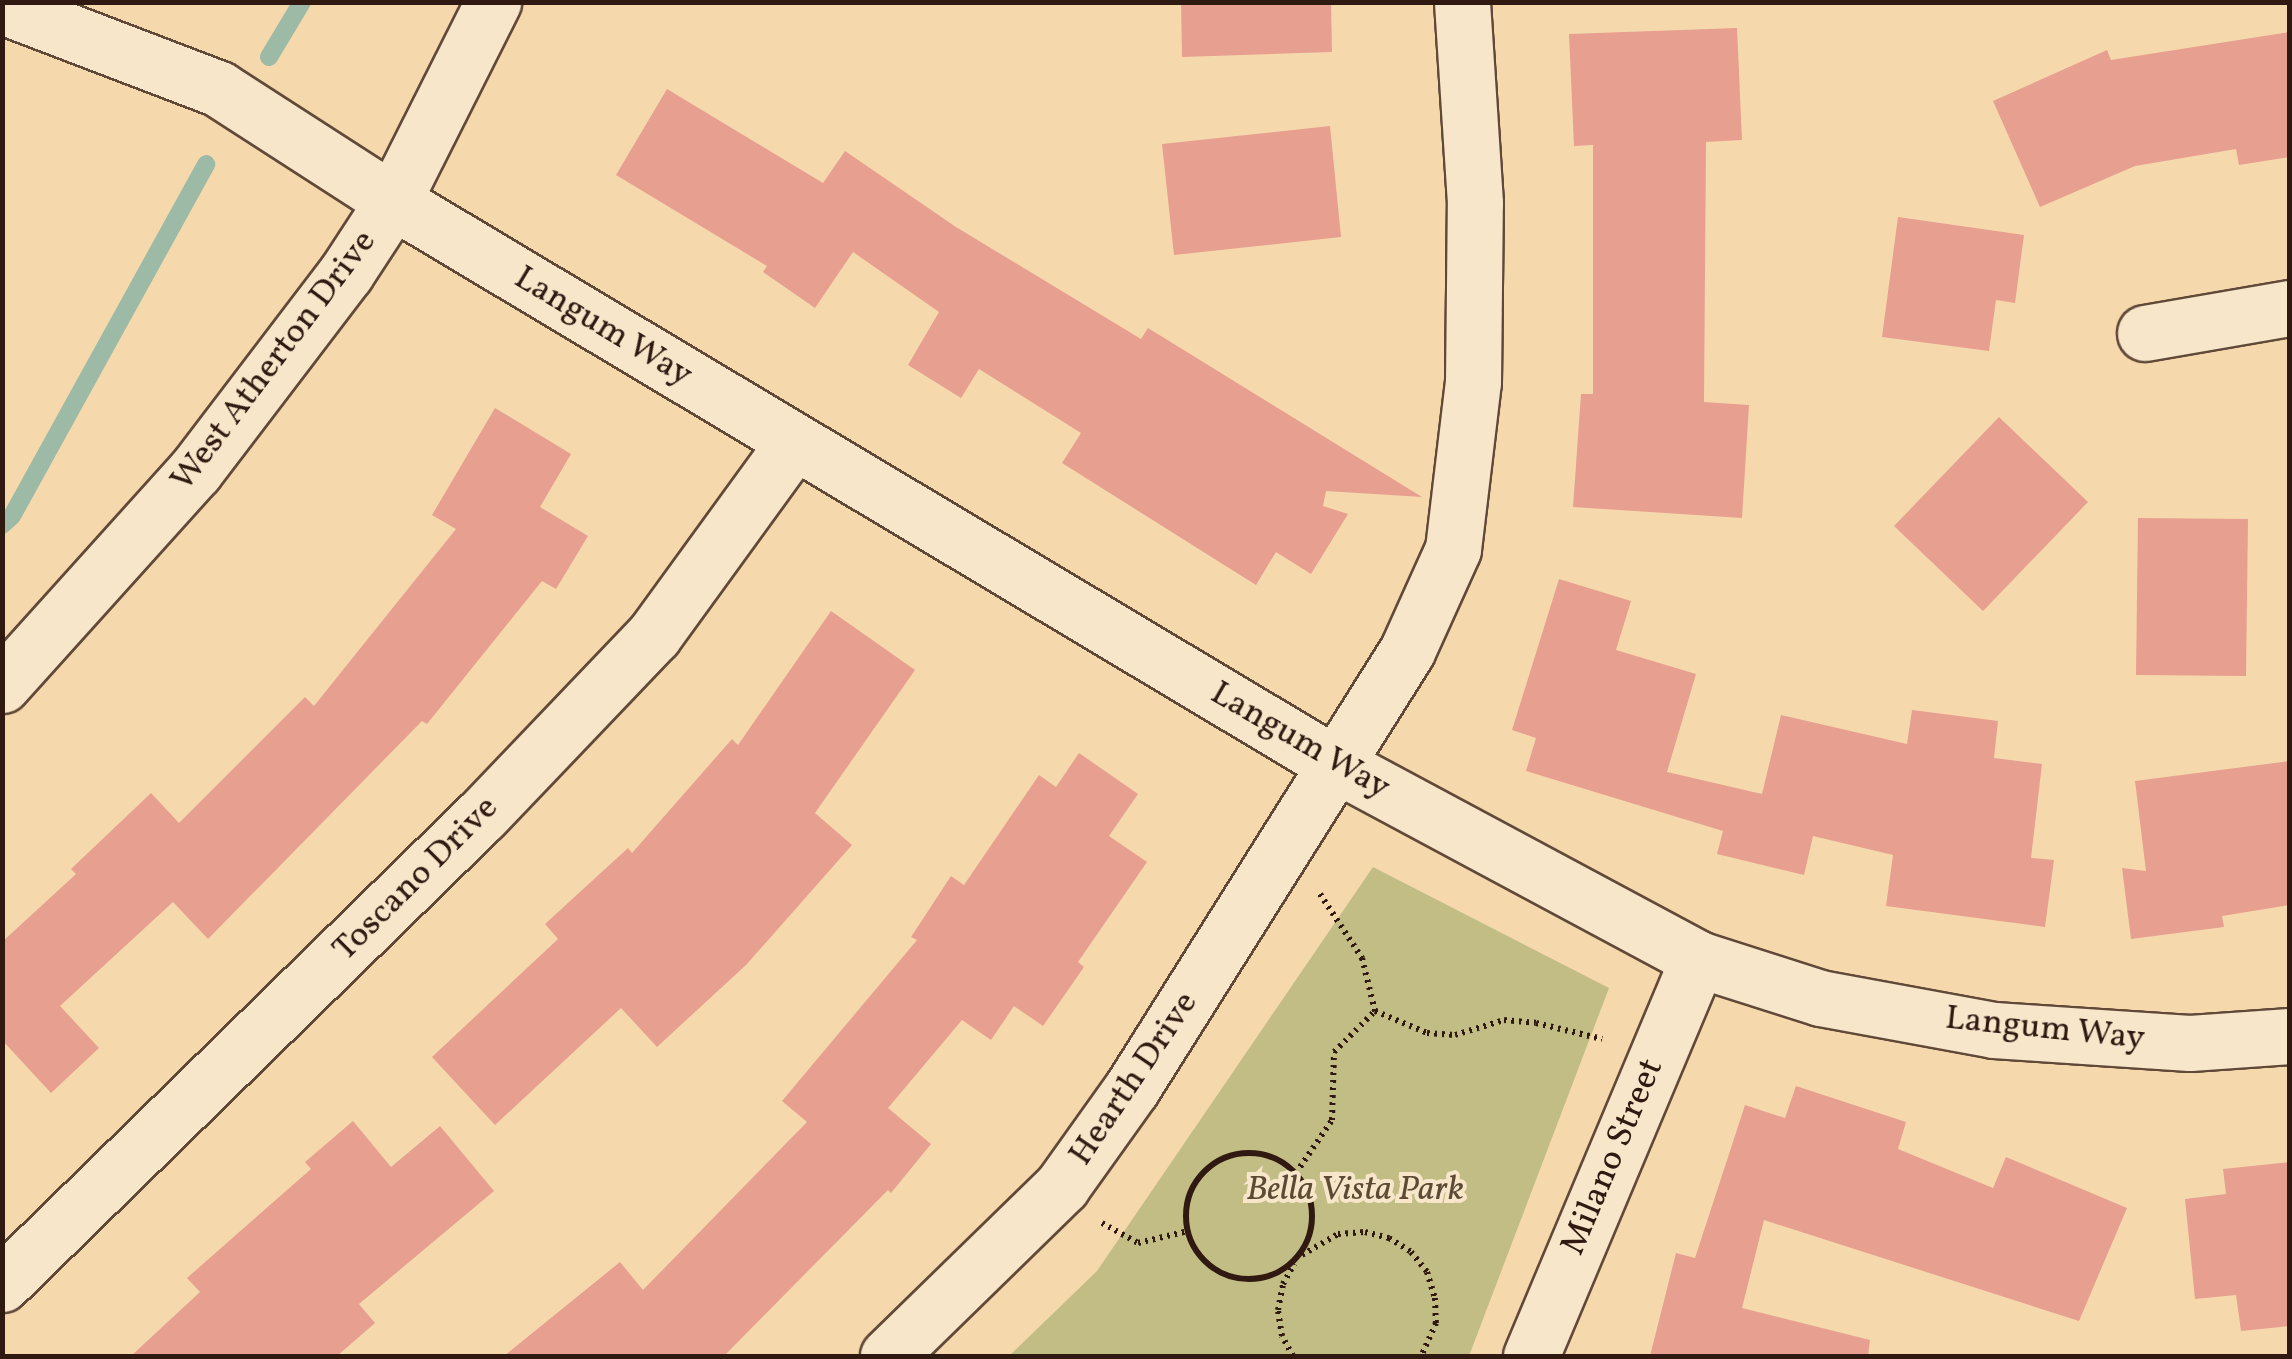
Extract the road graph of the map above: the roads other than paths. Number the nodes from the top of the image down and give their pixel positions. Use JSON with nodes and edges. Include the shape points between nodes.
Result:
{"nodes":[{"id":1,"x":493,"y":2,"type":"edge"},
{"id":2,"x":1462,"y":2,"type":"edge"},
{"id":3,"x":2,"y":6,"type":"edge"},
{"id":4,"x":393,"y":201,"type":"junction"},
{"id":5,"x":2290,"y":308,"type":"edge"},
{"id":6,"x":2145,"y":333,"type":"dead end"},
{"id":7,"x":794,"y":442,"type":"junction"},
{"id":8,"x":2,"y":685,"type":"edge"},
{"id":9,"x":1335,"y":764,"type":"junction"},
{"id":10,"x":1698,"y":958,"type":"junction"},
{"id":11,"x":2290,"y":1036,"type":"edge"},
{"id":12,"x":2,"y":1284,"type":"edge"},
{"id":13,"x":888,"y":1356,"type":"edge"},
{"id":14,"x":1532,"y":1356,"type":"edge"}],
"edges":[{"from":1,"to":4,"type":"street","name":"West Atherton Drive"},
{"from":2,"to":9,"type":"street","name":"Hearth Drive","via":[[1475,203],[1474,382],[1453,548],[1407,650]]},
{"from":3,"to":4,"type":"street","name":"Langum Way","via":[[219,89]]},
{"from":4,"to":7,"type":"street","name":"Langum Way"},
{"from":4,"to":8,"type":"street","name":"West Atherton Drive","via":[[195,470]]},
{"from":5,"to":6,"type":"street"},
{"from":7,"to":9,"type":"street","name":"Langum Way"},
{"from":7,"to":12,"type":"street","name":"Toscano Drive","via":[[654,634],[468,829]]},
{"from":9,"to":10,"type":"street","name":"Langum Way"},
{"from":9,"to":13,"type":"street","name":"Hearth Drive","via":[[1132,1088],[1062,1186]]},
{"from":10,"to":11,"type":"street","name":"Langum Way","via":[[1820,998],[1994,1030],[2190,1043]]},
{"from":10,"to":14,"type":"street","name":"Milano Street"}]}
